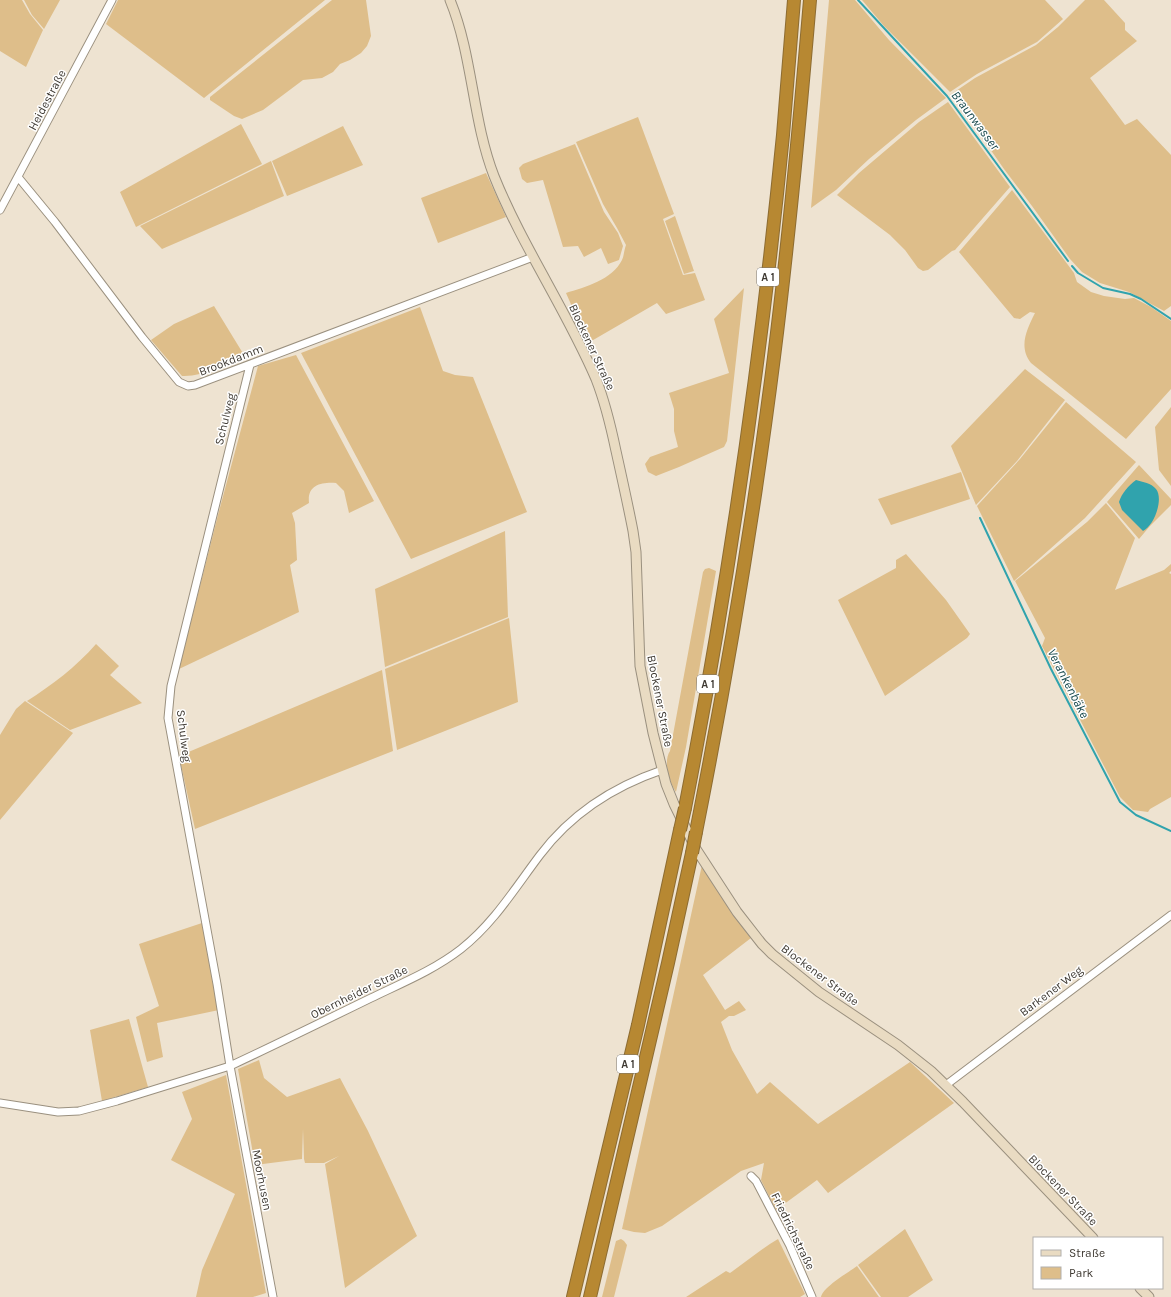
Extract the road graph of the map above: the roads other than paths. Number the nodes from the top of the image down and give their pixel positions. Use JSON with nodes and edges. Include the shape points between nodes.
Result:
{"nodes":[{"id":1,"x":112,"y":0,"type":"edge"},
{"id":2,"x":450,"y":0,"type":"edge"},
{"id":3,"x":794,"y":0,"type":"edge"},
{"id":4,"x":810,"y":0,"type":"edge"},
{"id":5,"x":18,"y":177,"type":"junction"},
{"id":6,"x":0,"y":210,"type":"edge"},
{"id":7,"x":533,"y":257,"type":"junction"},
{"id":8,"x":250,"y":365,"type":"junction"},
{"id":9,"x":662,"y":770,"type":"junction"},
{"id":10,"x":1171,"y":915,"type":"edge"},
{"id":11,"x":230,"y":1066,"type":"junction"},
{"id":12,"x":946,"y":1085,"type":"junction"},
{"id":13,"x":0,"y":1102,"type":"edge"},
{"id":14,"x":751,"y":1176,"type":"dead end"},
{"id":15,"x":1091,"y":1237,"type":"edge"},
{"id":16,"x":1141,"y":1289,"type":"edge"},
{"id":17,"x":273,"y":1297,"type":"edge"},
{"id":18,"x":573,"y":1297,"type":"edge"},
{"id":19,"x":590,"y":1297,"type":"edge"},
{"id":20,"x":812,"y":1297,"type":"edge"},
{"id":21,"x":1149,"y":1297,"type":"edge"}],
"edges":[{"from":1,"to":5,"type":"street","name":"Heidestraße"},
{"from":2,"to":7,"type":"street","name":"Blockener Straße","via":[[464,44],[478,122],[487,155],[504,198]]},
{"from":3,"to":18,"type":"highway","number":"A 1","bridge":true,"via":[[769,265],[730,556],[708,686],[638,1025]]},
{"from":4,"to":19,"type":"highway","number":"A 1","bridge":true,"via":[[785,268],[747,551],[692,853]]},
{"from":5,"to":6,"type":"street","name":"Heidestraße"},
{"from":5,"to":8,"type":"street","name":"Brookdamm","via":[[179,382],[188,386],[196,385]]},
{"from":7,"to":8,"type":"street","name":"Brookdamm"},
{"from":7,"to":9,"type":"street","name":"Blockener Straße","via":[[590,367],[611,430],[636,552],[640,666]]},
{"from":8,"to":11,"type":"street","name":"Schulweg","via":[[171,686],[168,718]]},
{"from":9,"to":11,"type":"street","name":"Obernheider Straße","via":[[608,794],[578,816],[540,854],[502,908],[450,957]]},
{"from":9,"to":12,"type":"street","name":"Blockener Straße","via":[[674,804],[696,848],[730,901],[762,944],[818,992],[912,1054]]},
{"from":10,"to":12,"type":"street","name":"Barkener Weg"},
{"from":11,"to":13,"type":"street","name":"Obernheider Straße","via":[[79,1110],[58,1112]]},
{"from":11,"to":17,"type":"street","name":"Moorhusen"},
{"from":12,"to":15,"type":"street","name":"Blockener Straße"},
{"from":14,"to":20,"type":"street","name":"Friedrichstraße","via":[[790,1246]]},
{"from":16,"to":21,"type":"street"}]}
